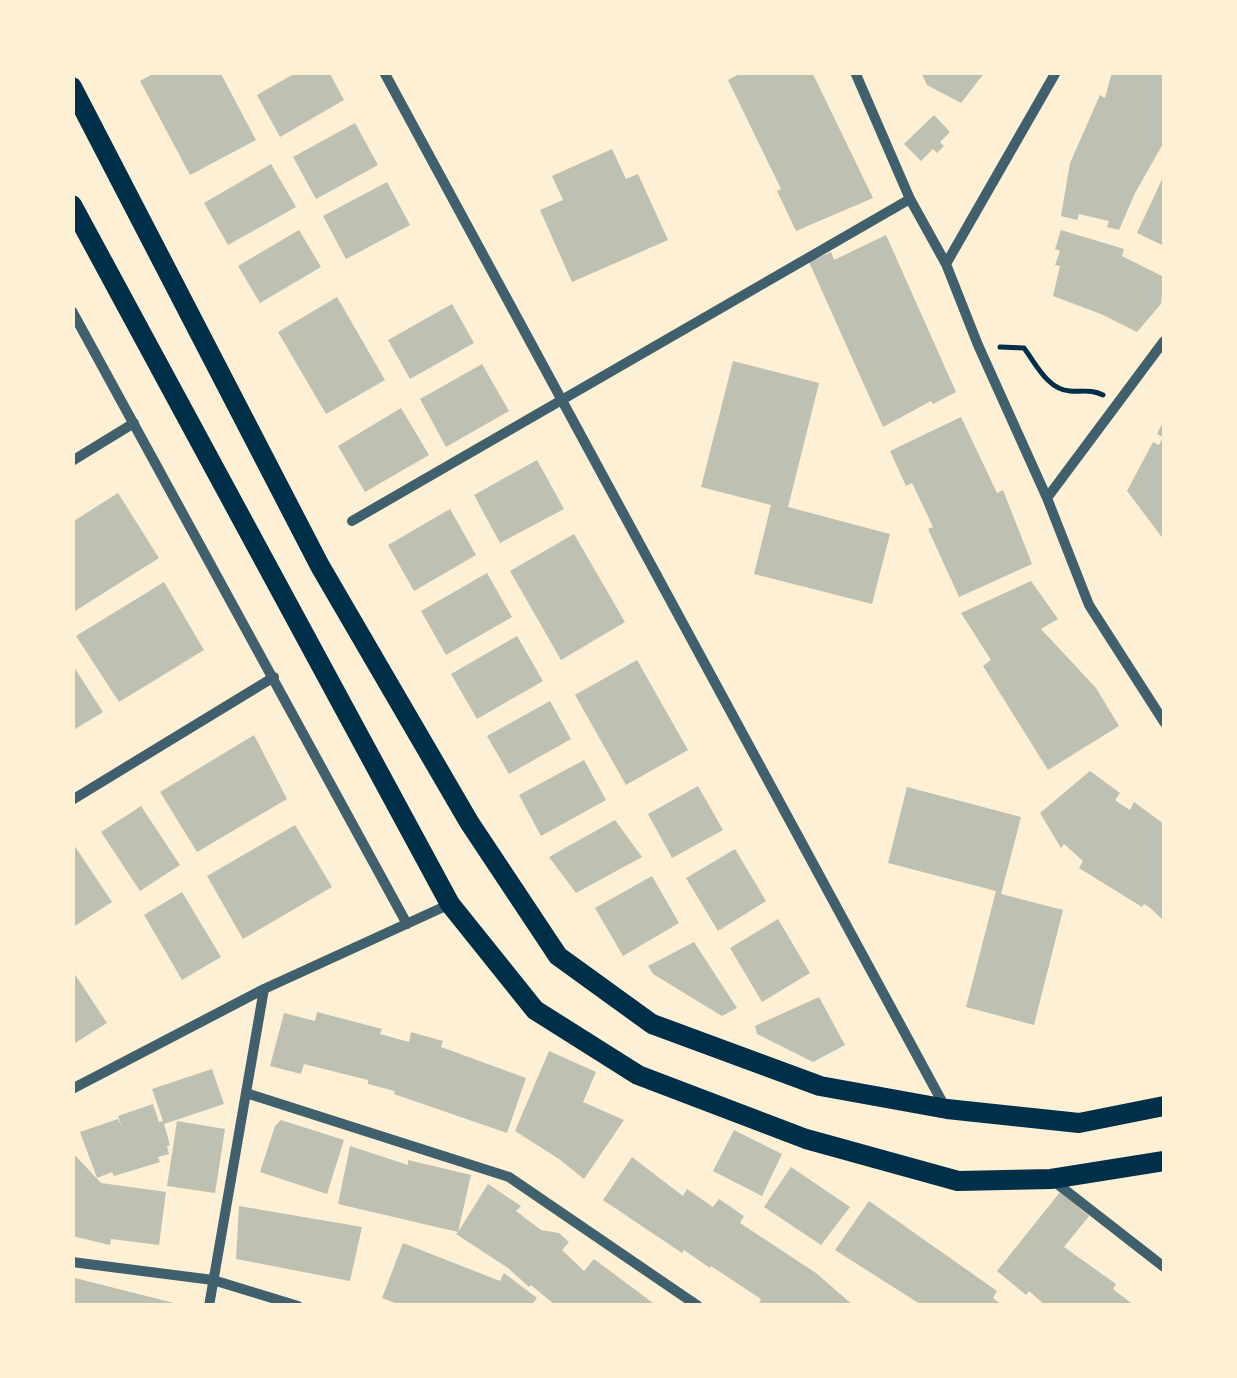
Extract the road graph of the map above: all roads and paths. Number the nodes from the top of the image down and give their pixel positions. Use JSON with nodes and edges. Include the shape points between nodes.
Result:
{"nodes":[{"id":1,"x":384,"y":72,"type":"edge"},
{"id":2,"x":855,"y":72,"type":"edge"},
{"id":3,"x":1056,"y":72,"type":"edge"},
{"id":4,"x":72,"y":87,"type":"edge"},
{"id":5,"x":910,"y":200,"type":"junction"},
{"id":6,"x":72,"y":205,"type":"edge"},
{"id":7,"x":946,"y":264,"type":"junction"},
{"id":8,"x":72,"y":312,"type":"edge"},
{"id":9,"x":1164,"y":341,"type":"edge"},
{"id":10,"x":978,"y":346,"type":"junction"},
{"id":11,"x":564,"y":400,"type":"junction"},
{"id":12,"x":1119,"y":402,"type":"junction"},
{"id":13,"x":134,"y":424,"type":"junction"},
{"id":14,"x":72,"y":461,"type":"edge"},
{"id":15,"x":1048,"y":498,"type":"junction"},
{"id":16,"x":352,"y":521,"type":"dead end"},
{"id":17,"x":274,"y":677,"type":"junction"},
{"id":18,"x":1164,"y":722,"type":"edge"},
{"id":19,"x":72,"y":800,"type":"edge"},
{"id":20,"x":450,"y":904,"type":"junction"},
{"id":21,"x":407,"y":924,"type":"junction"},
{"id":22,"x":264,"y":989,"type":"junction"},
{"id":23,"x":72,"y":1089,"type":"edge"},
{"id":24,"x":246,"y":1093,"type":"junction"},
{"id":25,"x":1164,"y":1106,"type":"edge"},
{"id":26,"x":946,"y":1110,"type":"junction"},
{"id":27,"x":1164,"y":1161,"type":"edge"},
{"id":28,"x":1051,"y":1180,"type":"junction"},
{"id":29,"x":72,"y":1262,"type":"edge"},
{"id":30,"x":1164,"y":1267,"type":"edge"},
{"id":31,"x":214,"y":1280,"type":"junction"},
{"id":32,"x":208,"y":1306,"type":"edge"},
{"id":33,"x":298,"y":1306,"type":"edge"},
{"id":34,"x":698,"y":1306,"type":"edge"}],
"edges":[{"from":1,"to":11,"type":"street"},
{"from":2,"to":5,"type":"street"},
{"from":3,"to":7,"type":"street"},
{"from":4,"to":26,"type":"main road","via":[[320,566],[469,822],[558,956],[652,1024],[820,1086]]},
{"from":5,"to":7,"type":"street"},
{"from":5,"to":11,"type":"street"},
{"from":6,"to":20,"type":"main road"},
{"from":7,"to":10,"type":"street"},
{"from":8,"to":13,"type":"street"},
{"from":9,"to":12,"type":"street"},
{"from":10,"to":12,"type":"path","via":[[1024,348],[1049,383]]},
{"from":10,"to":15,"type":"street"},
{"from":11,"to":16,"type":"street"},
{"from":11,"to":26,"type":"street"},
{"from":12,"to":15,"type":"street"},
{"from":13,"to":14,"type":"street"},
{"from":13,"to":17,"type":"street"},
{"from":15,"to":18,"type":"street","via":[[1089,606]]},
{"from":17,"to":19,"type":"street"},
{"from":17,"to":21,"type":"street"},
{"from":20,"to":21,"type":"street"},
{"from":20,"to":28,"type":"main road","via":[[535,1010],[638,1075],[806,1139],[958,1180]]},
{"from":21,"to":22,"type":"street"},
{"from":22,"to":23,"type":"street"},
{"from":22,"to":24,"type":"street"},
{"from":24,"to":31,"type":"street"},
{"from":24,"to":34,"type":"street","via":[[509,1177]]},
{"from":25,"to":26,"type":"main road","via":[[1078,1123]]},
{"from":27,"to":28,"type":"main road"},
{"from":28,"to":30,"type":"street"},
{"from":29,"to":31,"type":"street"},
{"from":31,"to":32,"type":"street"},
{"from":31,"to":33,"type":"street"}]}
